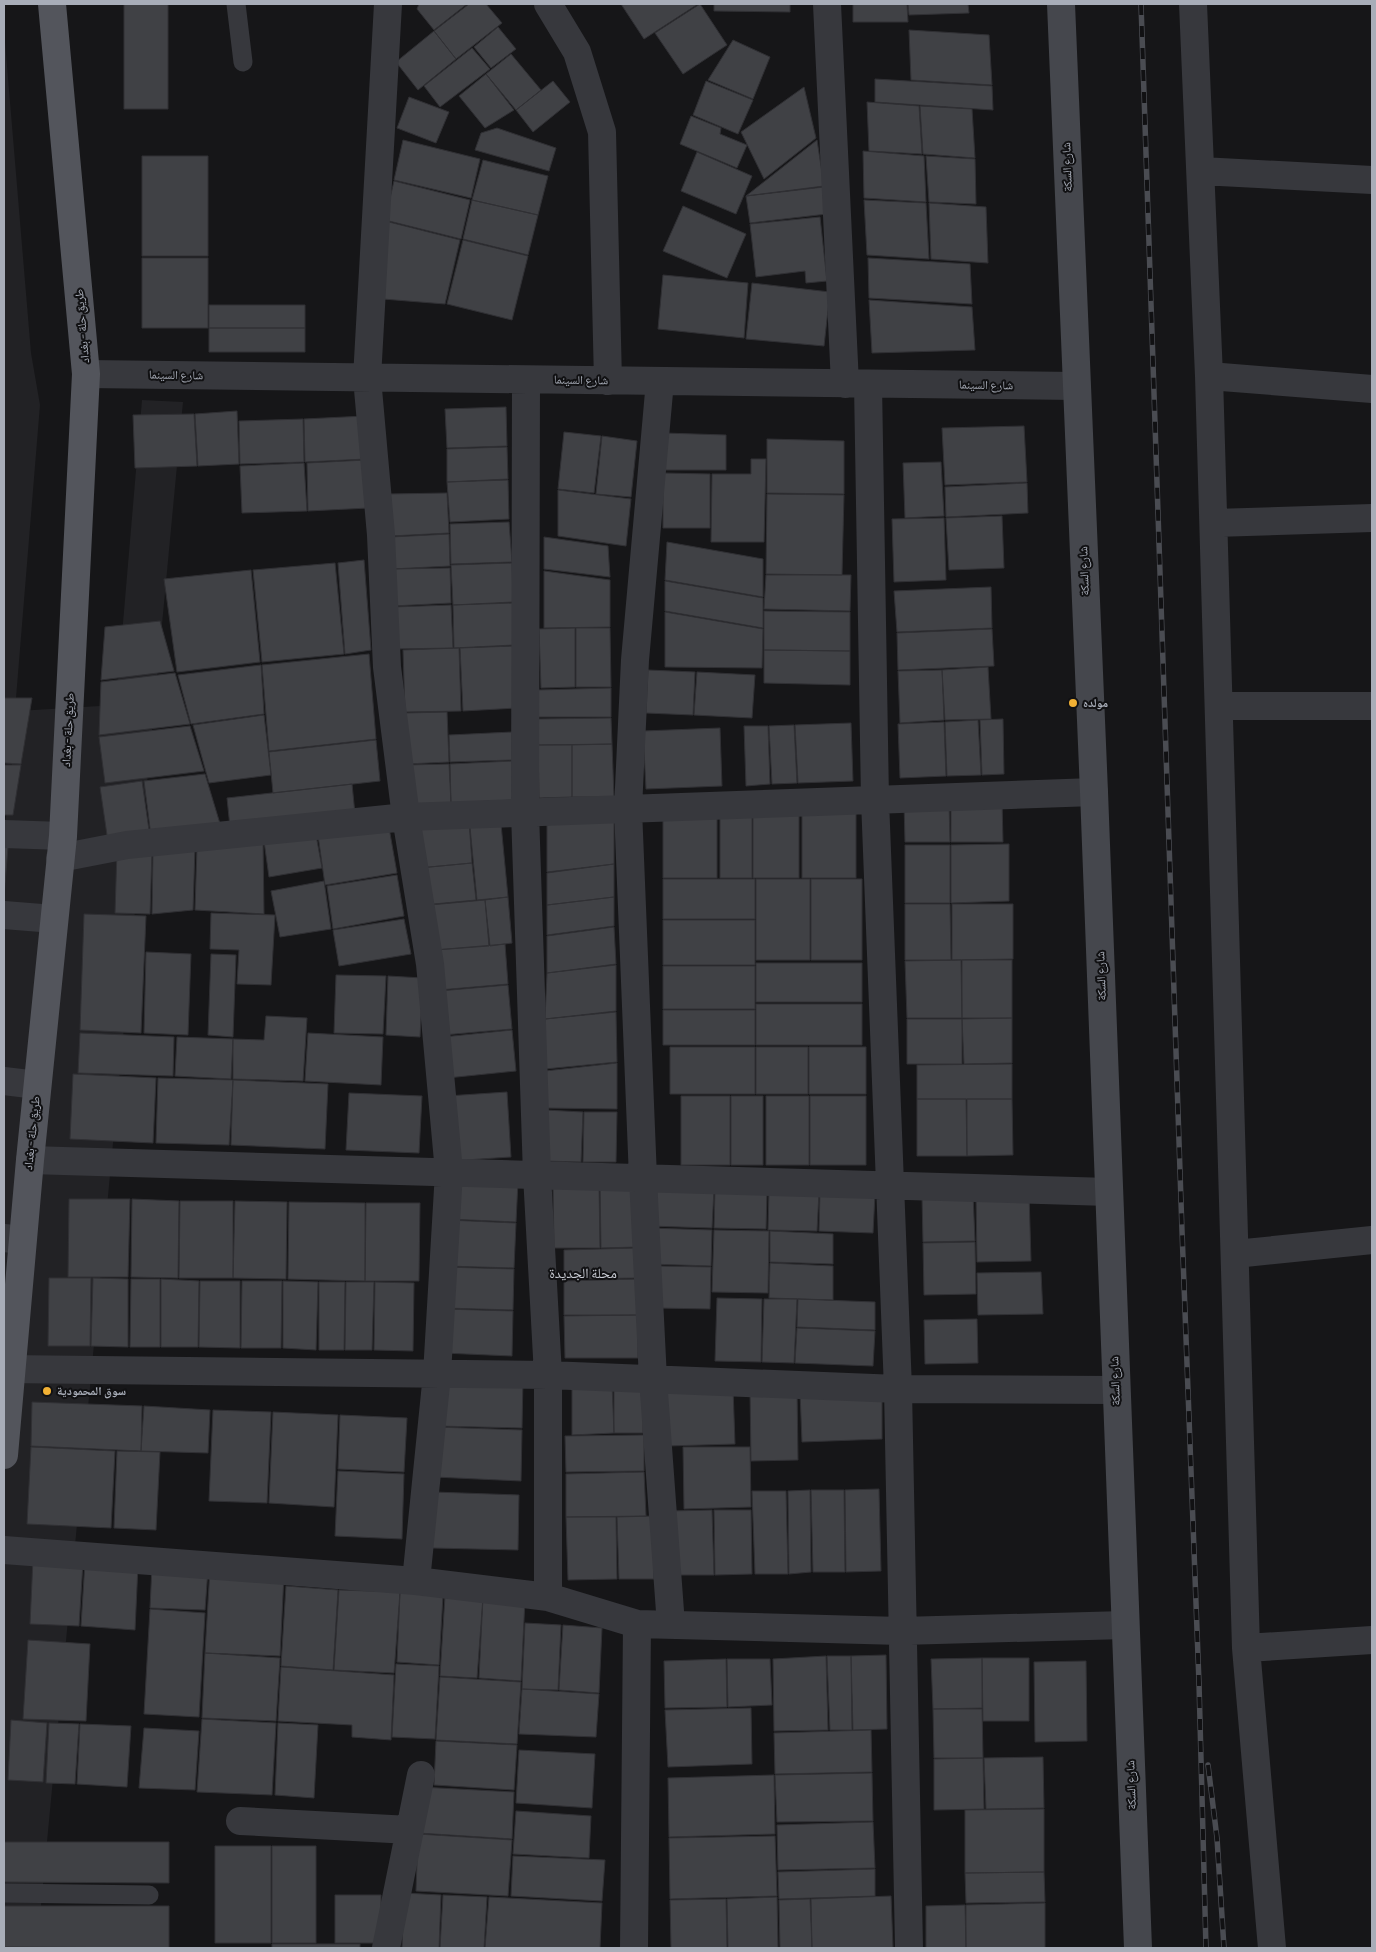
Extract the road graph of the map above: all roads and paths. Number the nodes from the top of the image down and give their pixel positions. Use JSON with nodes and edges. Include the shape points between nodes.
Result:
{"nodes":[{"id":1,"x":52,"y":4,"type":"edge"},
{"id":2,"x":236,"y":4,"type":"edge"},
{"id":3,"x":388,"y":4,"type":"edge"},
{"id":4,"x":548,"y":4,"type":"edge"},
{"id":5,"x":827,"y":4,"type":"edge"},
{"id":6,"x":1061,"y":4,"type":"edge"},
{"id":7,"x":1193,"y":4,"type":"edge"},
{"id":8,"x":243,"y":62,"type":"dead end"},
{"id":9,"x":1201,"y":171,"type":"junction"},
{"id":10,"x":1372,"y":180,"type":"edge"},
{"id":11,"x":86,"y":374,"type":"junction"},
{"id":12,"x":1209,"y":376,"type":"junction"},
{"id":13,"x":367,"y":378,"type":"junction"},
{"id":14,"x":526,"y":380,"type":"junction"},
{"id":15,"x":608,"y":381,"type":"junction"},
{"id":16,"x":660,"y":381,"type":"junction"},
{"id":17,"x":856,"y":384,"type":"junction"},
{"id":18,"x":1076,"y":386,"type":"junction"},
{"id":19,"x":1372,"y":389,"type":"edge"},
{"id":20,"x":1372,"y":518,"type":"edge"},
{"id":21,"x":1214,"y":523,"type":"junction"},
{"id":22,"x":1220,"y":706,"type":"junction"},
{"id":23,"x":1372,"y":706,"type":"edge"},
{"id":24,"x":1094,"y":792,"type":"junction"},
{"id":25,"x":876,"y":800,"type":"junction"},
{"id":26,"x":628,"y":809,"type":"junction"},
{"id":27,"x":525,"y":812,"type":"junction"},
{"id":28,"x":406,"y":817,"type":"junction"},
{"id":29,"x":4,"y":834,"type":"edge"},
{"id":30,"x":61,"y":847,"type":"junction"},
{"id":31,"x":4,"y":916,"type":"edge"},
{"id":32,"x":54,"y":919,"type":"junction"},
{"id":33,"x":4,"y":1080,"type":"edge"},
{"id":34,"x":37,"y":1085,"type":"junction"},
{"id":35,"x":30,"y":1160,"type":"junction"},
{"id":36,"x":449,"y":1172,"type":"junction"},
{"id":37,"x":537,"y":1175,"type":"junction"},
{"id":38,"x":642,"y":1178,"type":"junction"},
{"id":39,"x":889,"y":1185,"type":"junction"},
{"id":40,"x":1109,"y":1192,"type":"junction"},
{"id":41,"x":13,"y":1239,"type":"edge"},
{"id":42,"x":1372,"y":1240,"type":"edge"},
{"id":43,"x":1235,"y":1254,"type":"junction"},
{"id":44,"x":8,"y":1370,"type":"edge"},
{"id":45,"x":437,"y":1374,"type":"junction"},
{"id":46,"x":548,"y":1375,"type":"junction"},
{"id":47,"x":653,"y":1379,"type":"junction"},
{"id":48,"x":898,"y":1389,"type":"junction"},
{"id":49,"x":1115,"y":1390,"type":"junction"},
{"id":50,"x":4,"y":1455,"type":"edge"},
{"id":51,"x":4,"y":1550,"type":"edge"},
{"id":52,"x":416,"y":1581,"type":"junction"},
{"id":53,"x":548,"y":1597,"type":"junction"},
{"id":54,"x":636,"y":1624,"type":"junction"},
{"id":55,"x":671,"y":1625,"type":"junction"},
{"id":56,"x":1125,"y":1625,"type":"junction"},
{"id":57,"x":901,"y":1631,"type":"junction"},
{"id":58,"x":1372,"y":1640,"type":"edge"},
{"id":59,"x":1246,"y":1648,"type":"junction"},
{"id":60,"x":421,"y":1775,"type":"dead end"},
{"id":61,"x":240,"y":1821,"type":"dead end"},
{"id":62,"x":410,"y":1830,"type":"junction"},
{"id":63,"x":4,"y":1892,"type":"edge"},
{"id":64,"x":149,"y":1895,"type":"dead end"},
{"id":65,"x":386,"y":1948,"type":"edge"},
{"id":66,"x":634,"y":1948,"type":"edge"},
{"id":67,"x":909,"y":1948,"type":"edge"},
{"id":68,"x":1138,"y":1948,"type":"edge"},
{"id":69,"x":1272,"y":1948,"type":"edge"}],
"edges":[{"from":1,"to":11,"type":"main road","name":"طريق حلة - بغداد"},
{"from":2,"to":8,"type":"lane"},
{"from":3,"to":13,"type":"street"},
{"from":4,"to":15,"type":"street","via":[[577,52],[602,132]]},
{"from":5,"to":17,"type":"street"},
{"from":6,"to":18,"type":"street","name":"شارع السكة"},
{"from":7,"to":9,"type":"street"},
{"from":9,"to":10,"type":"street"},
{"from":9,"to":12,"type":"street"},
{"from":11,"to":13,"type":"street","name":"شارع السينما"},
{"from":11,"to":30,"type":"main road","name":"طريق حلة - بغداد"},
{"from":12,"to":19,"type":"street"},
{"from":12,"to":21,"type":"street"},
{"from":13,"to":14,"type":"street","name":"شارع السينما"},
{"from":13,"to":28,"type":"street","via":[[381,535],[387,667]]},
{"from":14,"to":15,"type":"street","name":"شارع السينما"},
{"from":14,"to":27,"type":"street"},
{"from":15,"to":16,"type":"street","name":"شارع السينما"},
{"from":16,"to":17,"type":"street","name":"شارع السينما"},
{"from":16,"to":26,"type":"street","via":[[635,660]]},
{"from":17,"to":18,"type":"street","name":"شارع السينما"},
{"from":17,"to":25,"type":"street"},
{"from":18,"to":24,"type":"street","name":"شارع السكة"},
{"from":20,"to":21,"type":"street"},
{"from":21,"to":22,"type":"street"},
{"from":22,"to":23,"type":"street"},
{"from":22,"to":43,"type":"street"},
{"from":24,"to":25,"type":"street"},
{"from":24,"to":40,"type":"street","name":"شارع السكة"},
{"from":25,"to":26,"type":"street"},
{"from":25,"to":39,"type":"street"},
{"from":26,"to":27,"type":"street"},
{"from":26,"to":38,"type":"street"},
{"from":27,"to":28,"type":"street"},
{"from":27,"to":37,"type":"street"},
{"from":28,"to":30,"type":"street","via":[[127,845]]},
{"from":28,"to":36,"type":"street","via":[[430,964]]},
{"from":29,"to":30,"type":"street"},
{"from":30,"to":32,"type":"main road","name":"طريق حلة - بغداد"},
{"from":31,"to":32,"type":"street"},
{"from":32,"to":34,"type":"main road","name":"طريق حلة - بغداد"},
{"from":33,"to":34,"type":"street"},
{"from":34,"to":35,"type":"main road","name":"طريق حلة - بغداد"},
{"from":35,"to":36,"type":"street"},
{"from":35,"to":41,"type":"main road","name":"طريق حلة - بغداد"},
{"from":36,"to":37,"type":"street"},
{"from":36,"to":45,"type":"street"},
{"from":37,"to":38,"type":"street"},
{"from":37,"to":46,"type":"street"},
{"from":38,"to":39,"type":"street"},
{"from":38,"to":47,"type":"street"},
{"from":39,"to":40,"type":"street"},
{"from":39,"to":48,"type":"street"},
{"from":40,"to":49,"type":"street","name":"شارع السكة"},
{"from":41,"to":44,"type":"main road","name":"طريق حلة - بغداد"},
{"from":42,"to":43,"type":"street"},
{"from":43,"to":59,"type":"street"},
{"from":44,"to":45,"type":"street"},
{"from":44,"to":50,"type":"main road","name":"طريق حلة - بغداد"},
{"from":45,"to":46,"type":"street"},
{"from":45,"to":52,"type":"street"},
{"from":46,"to":47,"type":"street"},
{"from":46,"to":53,"type":"street"},
{"from":47,"to":48,"type":"street"},
{"from":47,"to":55,"type":"street"},
{"from":48,"to":49,"type":"street"},
{"from":48,"to":57,"type":"street"},
{"from":49,"to":56,"type":"street","name":"شارع السكة"},
{"from":51,"to":52,"type":"street"},
{"from":52,"to":53,"type":"street"},
{"from":53,"to":54,"type":"street"},
{"from":54,"to":55,"type":"street"},
{"from":54,"to":66,"type":"street"},
{"from":55,"to":57,"type":"street"},
{"from":56,"to":57,"type":"street"},
{"from":56,"to":68,"type":"street","name":"شارع السكة"},
{"from":57,"to":67,"type":"street"},
{"from":58,"to":59,"type":"street"},
{"from":59,"to":69,"type":"street"},
{"from":60,"to":62,"type":"street"},
{"from":61,"to":62,"type":"street"},
{"from":62,"to":65,"type":"street"},
{"from":63,"to":64,"type":"lane"}]}
